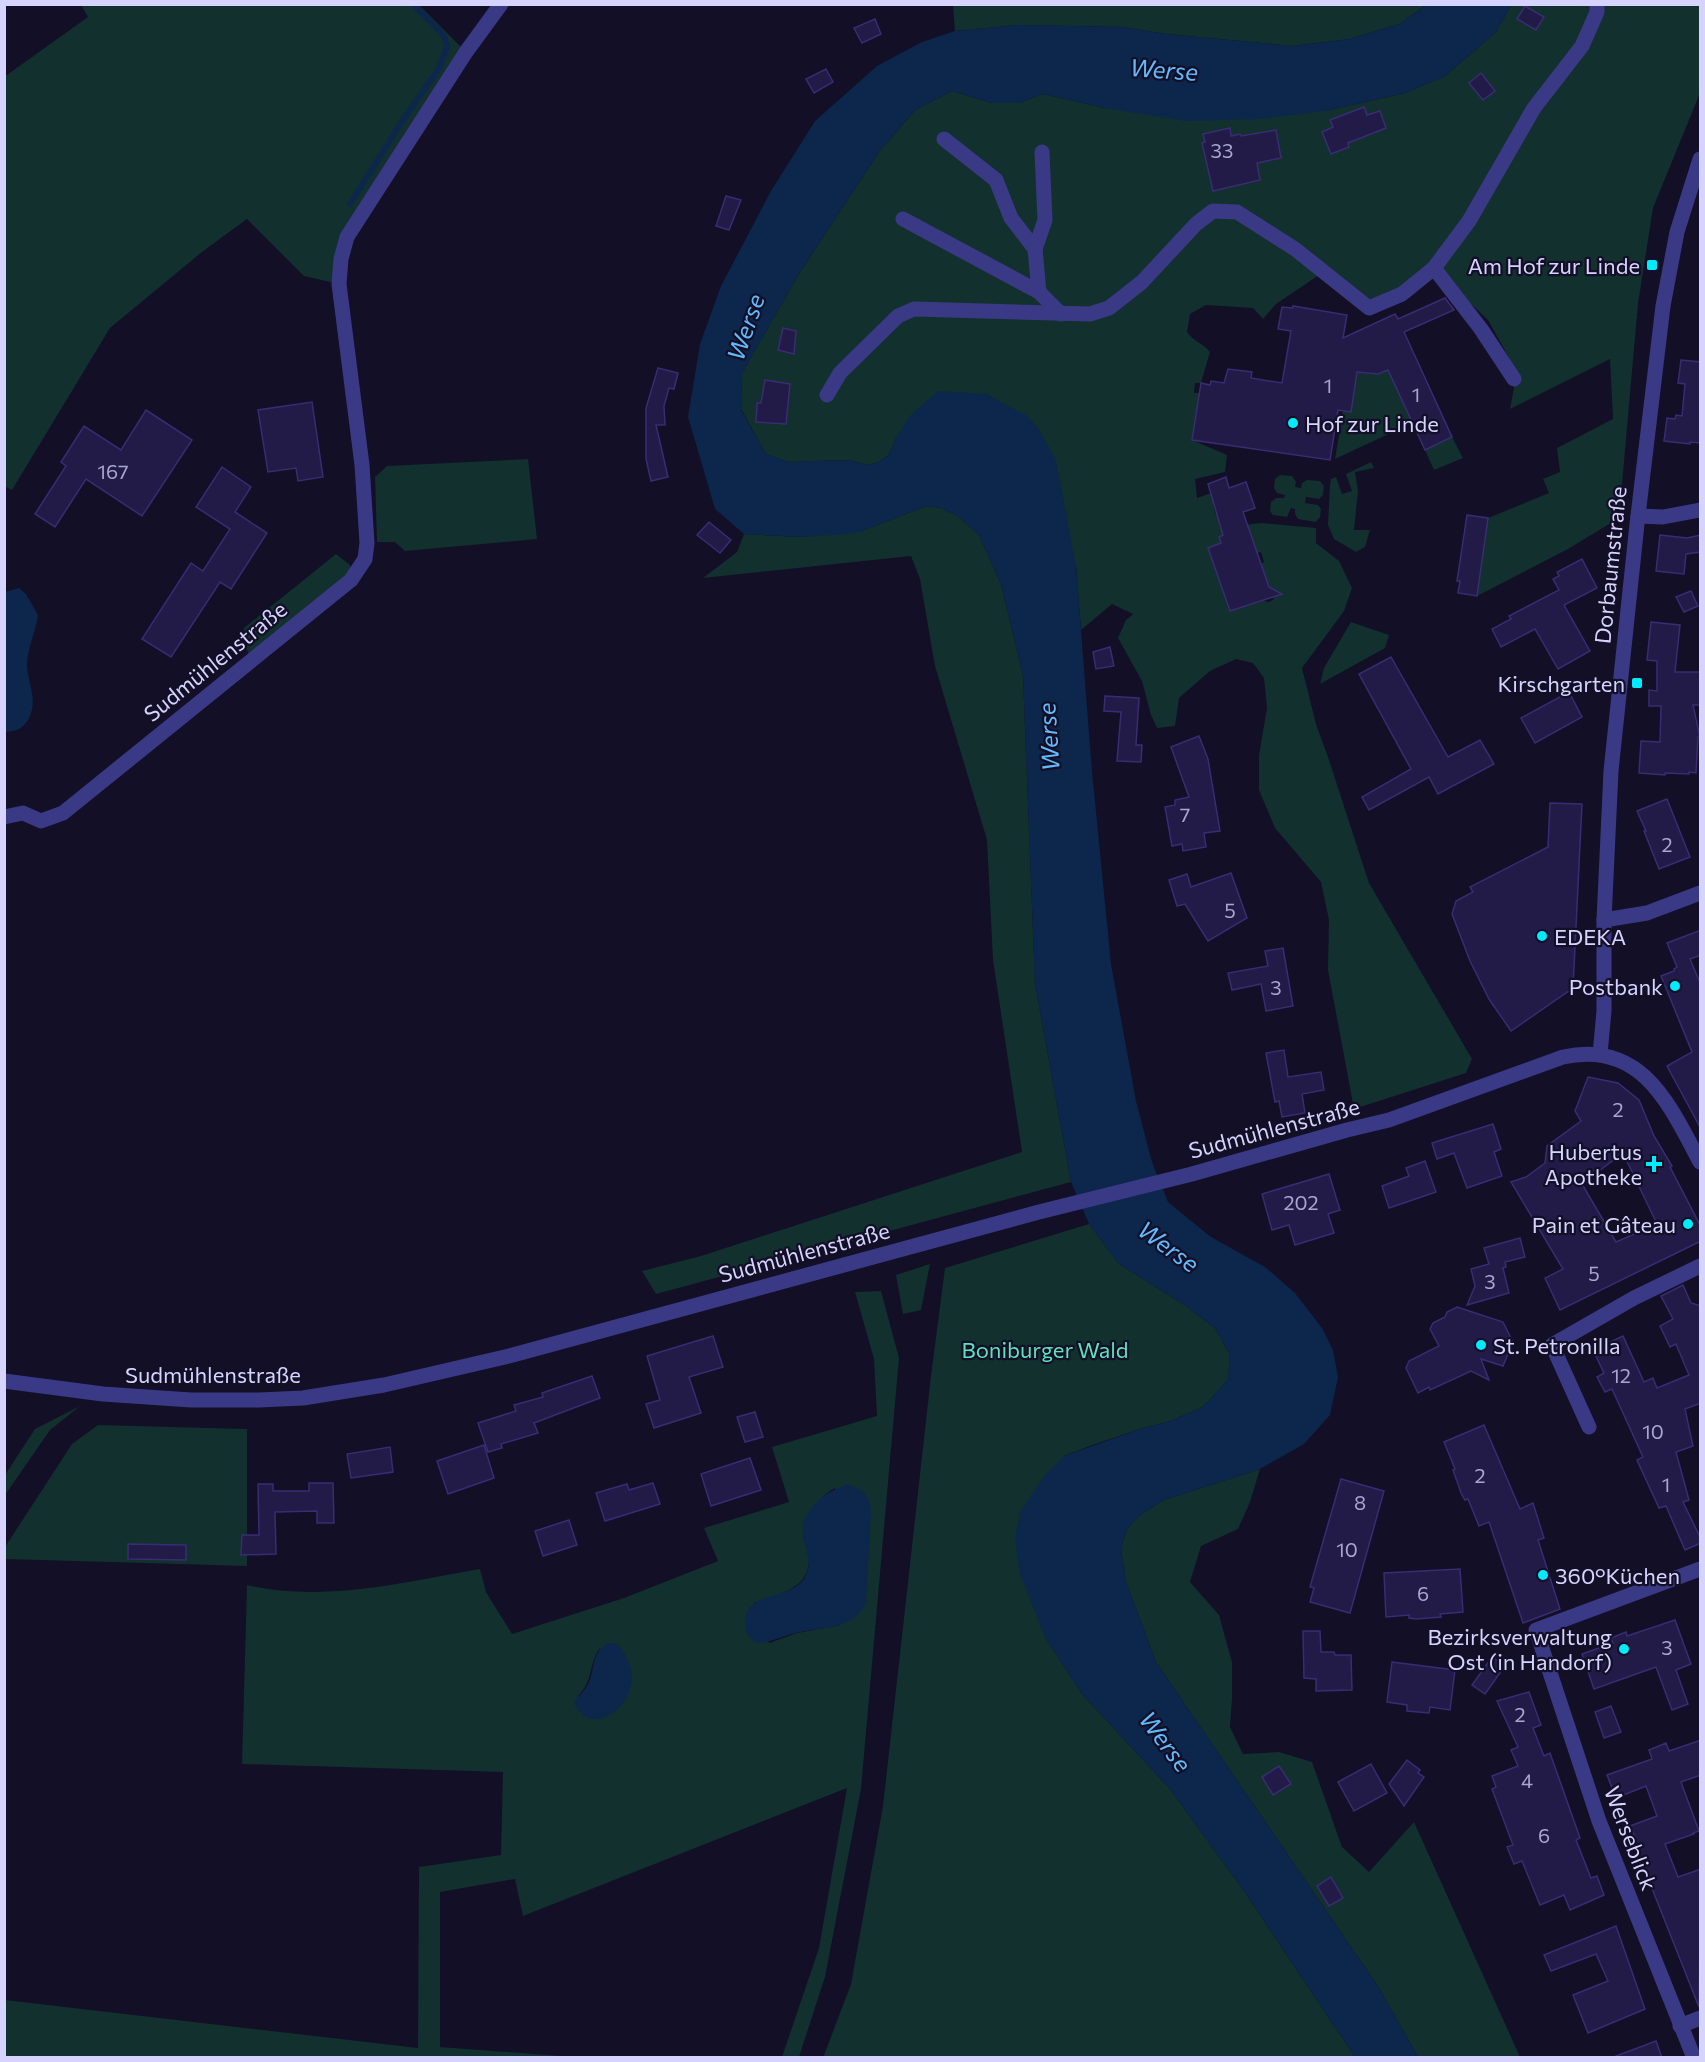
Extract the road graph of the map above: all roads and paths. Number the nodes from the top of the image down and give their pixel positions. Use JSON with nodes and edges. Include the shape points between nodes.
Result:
{"nodes":[{"id":1,"x":501,"y":4,"type":"edge"},
{"id":2,"x":1597,"y":4,"type":"edge"},
{"id":3,"x":944,"y":139,"type":"dead end"},
{"id":4,"x":1042,"y":152,"type":"dead end"},
{"id":5,"x":1701,"y":159,"type":"edge"},
{"id":6,"x":903,"y":219,"type":"dead end"},
{"id":7,"x":1035,"y":249,"type":"junction"},
{"id":8,"x":1434,"y":268,"type":"junction"},
{"id":9,"x":1039,"y":292,"type":"junction"},
{"id":10,"x":1061,"y":314,"type":"junction"},
{"id":11,"x":1514,"y":379,"type":"dead end"},
{"id":12,"x":827,"y":395,"type":"dead end"},
{"id":13,"x":1701,"y":510,"type":"edge"},
{"id":14,"x":1638,"y":516,"type":"junction"},
{"id":15,"x":4,"y":817,"type":"edge"},
{"id":16,"x":1701,"y":893,"type":"edge"},
{"id":17,"x":1604,"y":920,"type":"junction"},
{"id":18,"x":1600,"y":1054,"type":"junction"},
{"id":19,"x":1701,"y":1162,"type":"edge"},
{"id":20,"x":1701,"y":1266,"type":"edge"},
{"id":21,"x":4,"y":1381,"type":"edge"},
{"id":22,"x":1589,"y":1427,"type":"dead end"},
{"id":23,"x":1701,"y":1569,"type":"edge"},
{"id":24,"x":1701,"y":2018,"type":"edge"},
{"id":25,"x":1680,"y":2026,"type":"junction"},
{"id":26,"x":1694,"y":2058,"type":"edge"}],
"edges":[{"from":1,"to":15,"type":"street","name":"Sudmühlenstraße","via":[[347,237],[341,259],[339,284],[362,465],[365,559],[351,580],[63,813],[41,821],[23,813]]},
{"from":2,"to":8,"type":"street","via":[[1582,46],[1534,108],[1468,220]]},
{"from":3,"to":7,"type":"street","via":[[996,180],[1011,218]]},
{"from":4,"to":7,"type":"street","via":[[1045,220]]},
{"from":5,"to":14,"type":"street","name":"Dorbaumstraße","via":[[1677,232],[1663,306]]},
{"from":6,"to":9,"type":"street"},
{"from":7,"to":9,"type":"street"},
{"from":8,"to":10,"type":"street","via":[[1402,294],[1369,308],[1295,249],[1237,212],[1213,212],[1196,224],[1142,282],[1108,308],[1090,314]]},
{"from":8,"to":11,"type":"street"},
{"from":9,"to":10,"type":"street"},
{"from":10,"to":12,"type":"street","via":[[914,309],[898,316],[840,373]]},
{"from":13,"to":14,"type":"street","via":[[1663,517]]},
{"from":14,"to":17,"type":"street","name":"Dorbaumstraße","via":[[1611,771]]},
{"from":16,"to":17,"type":"street","via":[[1647,914]]},
{"from":17,"to":18,"type":"street","name":"Dorbaumstraße"},
{"from":18,"to":19,"type":"street","via":[[1639,1071],[1655,1086]]},
{"from":18,"to":21,"type":"street","name":"Sudmühlenstraße","via":[[1563,1057],[1389,1120],[437,1374],[339,1393],[259,1400],[147,1398]]},
{"from":20,"to":22,"type":"street","via":[[1634,1298],[1552,1345]]},
{"from":23,"to":25,"type":"street","name":"Werseblick","via":[[1536,1630],[1599,1821]]},
{"from":24,"to":25,"type":"street"},
{"from":25,"to":26,"type":"street","name":"Werseblick"}]}
